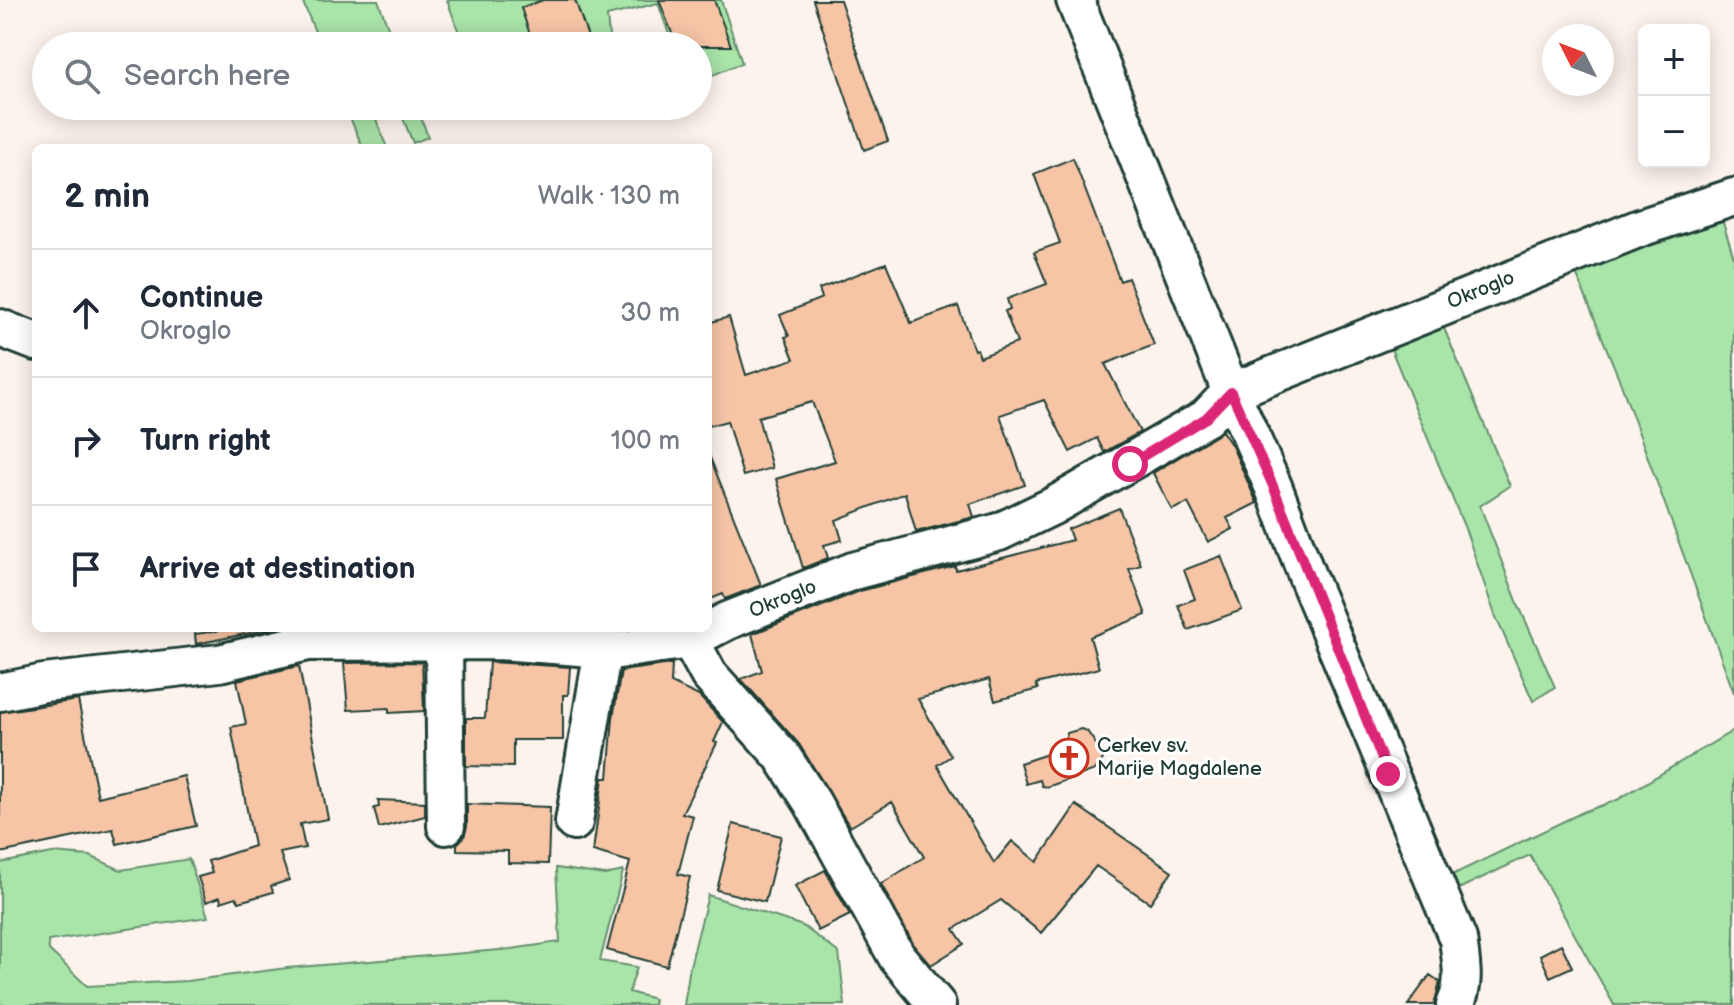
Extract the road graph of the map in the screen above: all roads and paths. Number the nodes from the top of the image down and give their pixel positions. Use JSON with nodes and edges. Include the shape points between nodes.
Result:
{"nodes":[{"id":1,"x":1075,"y":0,"type":"edge"},
{"id":2,"x":1734,"y":197,"type":"edge"},
{"id":3,"x":0,"y":328,"type":"edge"},
{"id":4,"x":32,"y":340,"type":"edge"},
{"id":5,"x":1231,"y":392,"type":"junction"},
{"id":6,"x":712,"y":629,"type":"edge"},
{"id":7,"x":706,"y":632,"type":"edge"},
{"id":8,"x":306,"y":635,"type":"edge"},
{"id":9,"x":690,"y":640,"type":"junction"},
{"id":10,"x":444,"y":643,"type":"junction"},
{"id":11,"x":603,"y":649,"type":"junction"},
{"id":12,"x":0,"y":692,"type":"edge"},
{"id":13,"x":574,"y":822,"type":"dead end"},
{"id":14,"x":446,"y":826,"type":"dead end"},
{"id":15,"x":937,"y":1005,"type":"edge"},
{"id":16,"x":1455,"y":1005,"type":"edge"}],
"edges":[{"from":1,"to":5,"type":"street"},
{"from":2,"to":5,"type":"street","name":"Okroglo","via":[[1640,228]]},
{"from":3,"to":4,"type":"street"},
{"from":5,"to":6,"type":"street","name":"Okroglo","via":[[1206,418],[999,532],[853,571]]},
{"from":5,"to":16,"type":"street","via":[[1458,939],[1463,977]]},
{"from":7,"to":9,"type":"street","name":"Okroglo"},
{"from":8,"to":10,"type":"street","name":"Okroglo"},
{"from":8,"to":12,"type":"street","name":"Okroglo","via":[[219,663]]},
{"from":9,"to":11,"type":"street","name":"Okroglo"},
{"from":9,"to":15,"type":"street","via":[[709,675],[782,756],[897,957]]},
{"from":10,"to":11,"type":"street","name":"Okroglo","via":[[498,641]]},
{"from":10,"to":14,"type":"street"},
{"from":11,"to":13,"type":"street"}]}
